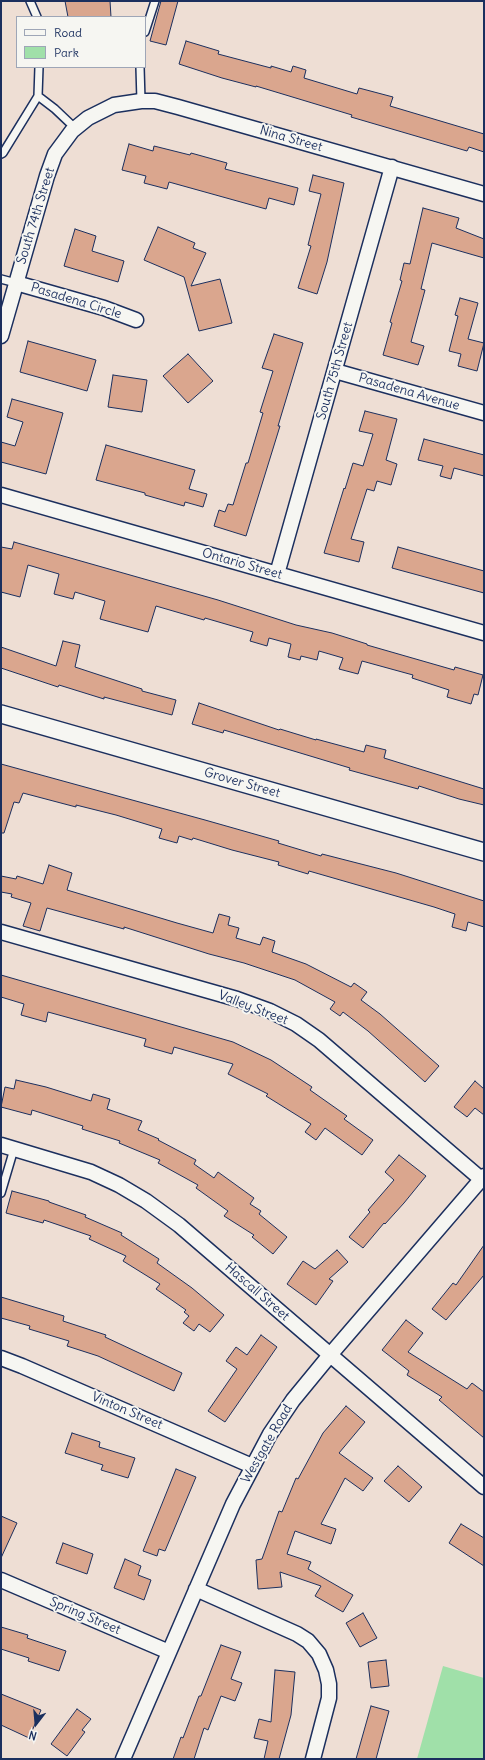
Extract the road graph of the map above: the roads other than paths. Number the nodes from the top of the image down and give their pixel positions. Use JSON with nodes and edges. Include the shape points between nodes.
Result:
{"nodes":[{"id":1,"x":30,"y":1,"type":"edge"},
{"id":2,"x":155,"y":1,"type":"edge"},
{"id":3,"x":37,"y":16,"type":"edge"},
{"id":4,"x":146,"y":29,"type":"edge"},
{"id":5,"x":39,"y":68,"type":"edge"},
{"id":6,"x":140,"y":68,"type":"edge"},
{"id":7,"x":38,"y":96,"type":"junction"},
{"id":8,"x":141,"y":101,"type":"junction"},
{"id":9,"x":97,"y":112,"type":"joint"},
{"id":10,"x":75,"y":128,"type":"junction"},
{"id":11,"x":1,"y":154,"type":"edge"},
{"id":12,"x":392,"y":167,"type":"junction"},
{"id":13,"x":484,"y":194,"type":"edge"},
{"id":14,"x":1,"y":279,"type":"edge"},
{"id":15,"x":16,"y":283,"type":"junction"},
{"id":16,"x":136,"y":320,"type":"dead end"},
{"id":17,"x":1,"y":336,"type":"edge"},
{"id":18,"x":335,"y":371,"type":"junction"},
{"id":19,"x":484,"y":413,"type":"edge"},
{"id":20,"x":1,"y":495,"type":"edge"},
{"id":21,"x":277,"y":574,"type":"junction"},
{"id":22,"x":484,"y":633,"type":"edge"},
{"id":23,"x":1,"y":714,"type":"edge"},
{"id":24,"x":484,"y":852,"type":"edge"},
{"id":25,"x":1,"y":932,"type":"edge"},
{"id":26,"x":8,"y":1147,"type":"edge"},
{"id":27,"x":483,"y":1177,"type":"edge"},
{"id":28,"x":1,"y":1193,"type":"edge"},
{"id":29,"x":330,"y":1355,"type":"junction"},
{"id":30,"x":1,"y":1358,"type":"edge"},
{"id":31,"x":252,"y":1466,"type":"junction"},
{"id":32,"x":484,"y":1487,"type":"edge"},
{"id":33,"x":1,"y":1580,"type":"edge"},
{"id":34,"x":196,"y":1589,"type":"junction"},
{"id":35,"x":169,"y":1652,"type":"junction"},
{"id":36,"x":123,"y":1759,"type":"edge"},
{"id":37,"x":313,"y":1759,"type":"edge"}],
"edges":[{"from":1,"to":3,"type":"lane"},
{"from":2,"to":4,"type":"lane"},
{"from":5,"to":7,"type":"lane"},
{"from":6,"to":8,"type":"lane"},
{"from":7,"to":10,"type":"lane"},
{"from":7,"to":11,"type":"lane"},
{"from":8,"to":9,"type":"street","name":"Nina Street","via":[[114,105]]},
{"from":8,"to":12,"type":"street","name":"Nina Street","via":[[178,107]]},
{"from":9,"to":10,"type":"street","name":"South 74th Street"},
{"from":10,"to":15,"type":"street","name":"South 74th Street","via":[[55,154],[49,168]]},
{"from":12,"to":13,"type":"street","name":"Nina Street"},
{"from":12,"to":18,"type":"street","name":"South 75th Street"},
{"from":14,"to":15,"type":"lane"},
{"from":15,"to":16,"type":"street","name":"Pasadena Circle","via":[[104,308]]},
{"from":15,"to":17,"type":"street","name":"South 74th Street"},
{"from":18,"to":19,"type":"street","name":"Pasadena Avenue"},
{"from":18,"to":21,"type":"street","name":"South 75th Street"},
{"from":20,"to":21,"type":"street","name":"Ontario Street"},
{"from":21,"to":22,"type":"street","name":"Ontario Street"},
{"from":23,"to":24,"type":"street","name":"Grover Street"},
{"from":25,"to":27,"type":"street","name":"Valley Street","via":[[238,999],[270,1011],[319,1040]]},
{"from":26,"to":28,"type":"lane"},
{"from":26,"to":29,"type":"street","name":"Hascall Street","via":[[91,1172],[120,1185],[146,1201],[179,1225]]},
{"from":27,"to":29,"type":"street","name":"Westgate Road"},
{"from":29,"to":31,"type":"street","name":"Westgate Road","via":[[293,1400]]},
{"from":29,"to":32,"type":"street","name":"Hascall Street"},
{"from":30,"to":31,"type":"street","name":"Vinton Street"},
{"from":31,"to":34,"type":"street","name":"Westgate Road"},
{"from":33,"to":35,"type":"street","name":"Spring Street"},
{"from":34,"to":35,"type":"street","name":"Westgate Road"},
{"from":34,"to":37,"type":"street","via":[[297,1634],[308,1641],[319,1654],[325,1665],[329,1698]]},
{"from":35,"to":36,"type":"street","name":"Westgate Road"}]}
